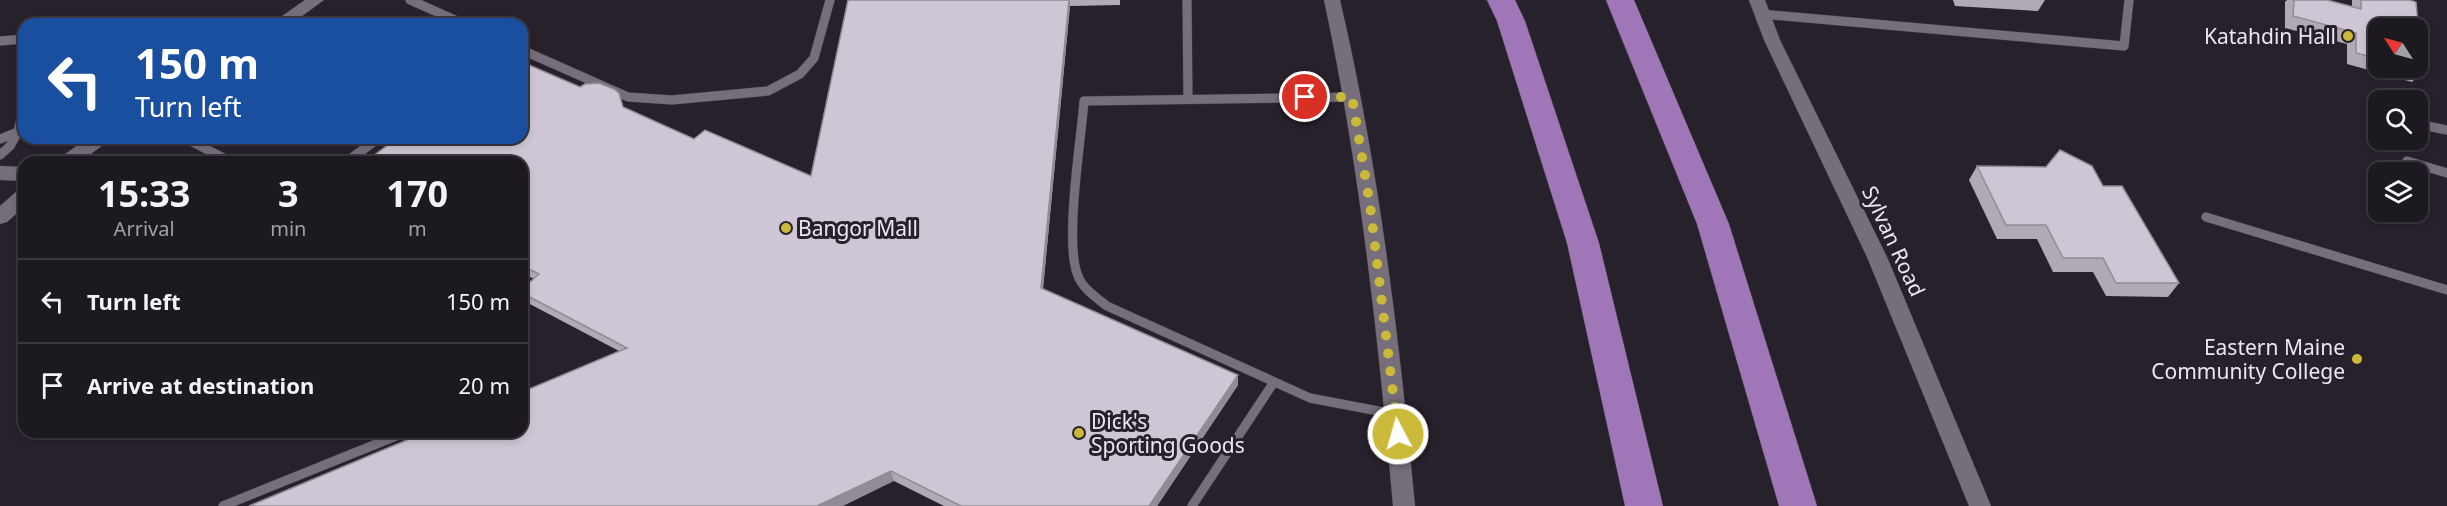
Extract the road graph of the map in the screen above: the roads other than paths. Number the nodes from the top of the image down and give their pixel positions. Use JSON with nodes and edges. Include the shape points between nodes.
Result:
{"nodes":[{"id":1,"x":316,"y":0,"type":"edge"},
{"id":2,"x":410,"y":0,"type":"edge"},
{"id":3,"x":830,"y":0,"type":"edge"},
{"id":4,"x":1187,"y":0,"type":"edge"},
{"id":5,"x":1332,"y":0,"type":"edge"},
{"id":6,"x":1501,"y":0,"type":"edge"},
{"id":7,"x":1620,"y":0,"type":"edge"},
{"id":8,"x":2129,"y":0,"type":"edge"},
{"id":9,"x":1759,"y":7,"type":"edge"},
{"id":10,"x":288,"y":18,"type":"edge"},
{"id":11,"x":450,"y":18,"type":"edge"},
{"id":12,"x":18,"y":40,"type":"edge"},
{"id":13,"x":0,"y":41,"type":"edge"},
{"id":14,"x":528,"y":53,"type":"edge"},
{"id":15,"x":1352,"y":97,"type":"junction"},
{"id":16,"x":1188,"y":99,"type":"junction"},
{"id":17,"x":2428,"y":126,"type":"edge"},
{"id":18,"x":2447,"y":130,"type":"edge"},
{"id":19,"x":18,"y":132,"type":"joint"},
{"id":20,"x":0,"y":139,"type":"edge"},
{"id":21,"x":92,"y":144,"type":"edge"},
{"id":22,"x":196,"y":144,"type":"edge"},
{"id":23,"x":371,"y":144,"type":"edge"},
{"id":24,"x":0,"y":155,"type":"edge"},
{"id":25,"x":76,"y":156,"type":"edge"},
{"id":26,"x":220,"y":156,"type":"edge"},
{"id":27,"x":354,"y":156,"type":"edge"},
{"id":28,"x":2407,"y":161,"type":"dead end"},
{"id":29,"x":0,"y":173,"type":"edge"},
{"id":30,"x":2447,"y":173,"type":"edge"},
{"id":31,"x":18,"y":174,"type":"edge"},
{"id":32,"x":18,"y":201,"type":"edge"},
{"id":33,"x":0,"y":217,"type":"edge"},
{"id":34,"x":2206,"y":217,"type":"dead end"},
{"id":35,"x":2447,"y":290,"type":"edge"},
{"id":36,"x":1274,"y":382,"type":"junction"},
{"id":37,"x":1396,"y":414,"type":"junction"},
{"id":38,"x":391,"y":438,"type":"edge"},
{"id":39,"x":223,"y":506,"type":"edge"},
{"id":40,"x":1192,"y":506,"type":"edge"},
{"id":41,"x":1404,"y":506,"type":"edge"},
{"id":42,"x":1644,"y":506,"type":"edge"},
{"id":43,"x":1798,"y":506,"type":"edge"},
{"id":44,"x":1980,"y":506,"type":"edge"}],
"edges":[{"from":1,"to":10,"type":"street"},
{"from":2,"to":11,"type":"lane"},
{"from":3,"to":14,"type":"lane","via":[[814,58],[794,79],[768,91],[672,100],[628,97]]},
{"from":4,"to":16,"type":"lane"},
{"from":5,"to":15,"type":"street"},
{"from":6,"to":42,"type":"highway","via":[[1583,243]]},
{"from":7,"to":43,"type":"highway","via":[[1713,224]]},
{"from":8,"to":9,"type":"lane","via":[[2124,46]]},
{"from":9,"to":44,"type":"street","name":"Sylvan Road","via":[[1806,114],[1877,257]]},
{"from":12,"to":13,"type":"lane"},
{"from":15,"to":16,"type":"lane"},
{"from":15,"to":37,"type":"street"},
{"from":16,"to":36,"type":"lane","via":[[1084,101],[1073,251],[1078,277],[1107,306]]},
{"from":17,"to":18,"type":"lane"},
{"from":19,"to":20,"type":"lane"},
{"from":19,"to":24,"type":"lane"},
{"from":21,"to":25,"type":"street"},
{"from":22,"to":26,"type":"lane"},
{"from":23,"to":27,"type":"lane"},
{"from":28,"to":30,"type":"lane"},
{"from":29,"to":31,"type":"street"},
{"from":32,"to":33,"type":"street"},
{"from":34,"to":35,"type":"lane"},
{"from":36,"to":37,"type":"lane","via":[[1310,398]]},
{"from":36,"to":40,"type":"lane"},
{"from":37,"to":41,"type":"street"},
{"from":38,"to":39,"type":"lane"}]}
